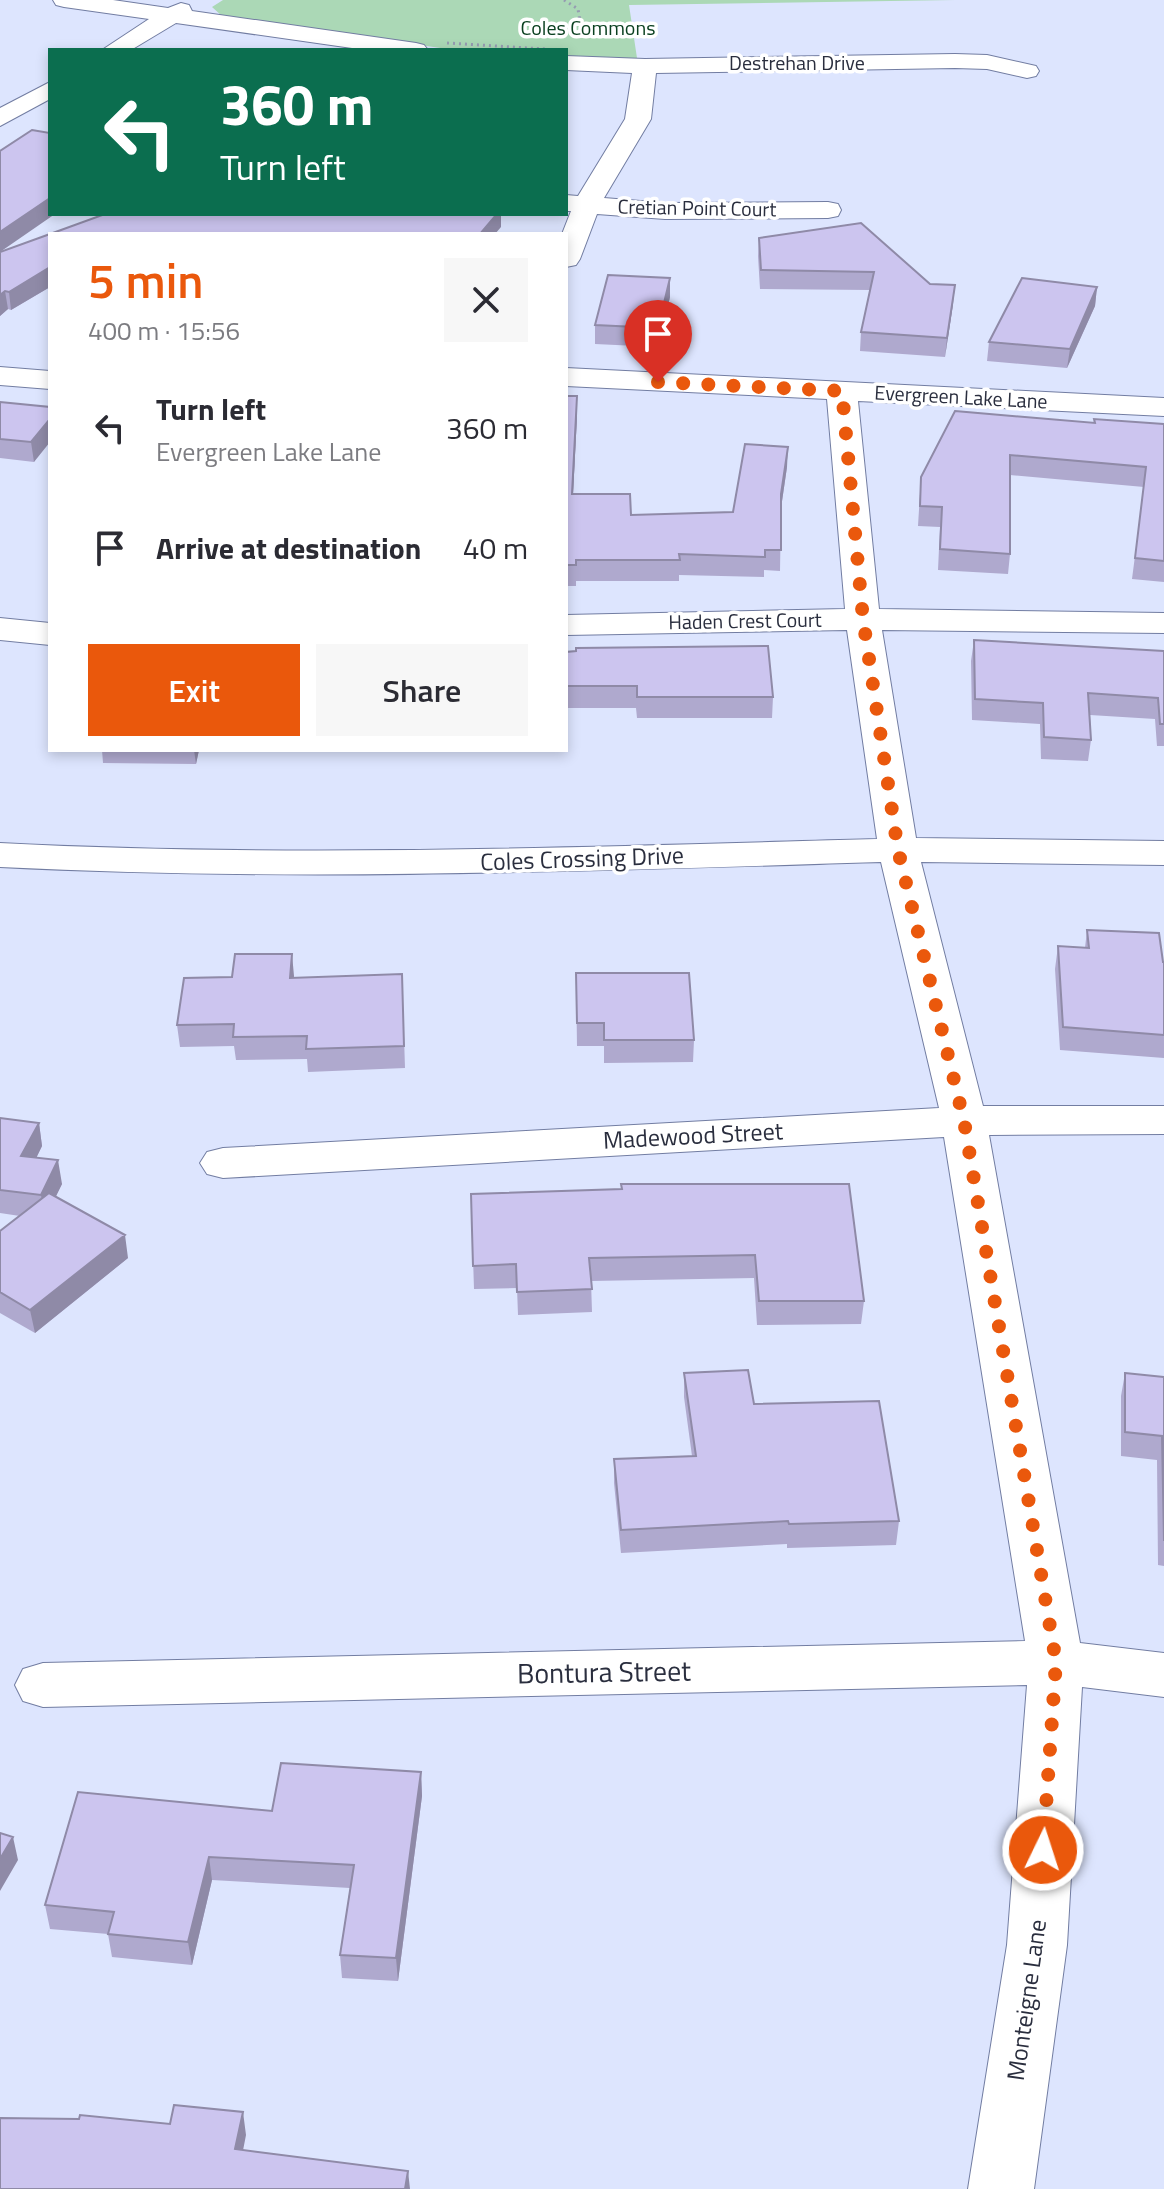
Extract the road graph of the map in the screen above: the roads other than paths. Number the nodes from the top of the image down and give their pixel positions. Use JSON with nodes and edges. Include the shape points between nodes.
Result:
{"nodes":[{"id":1,"x":64,"y":0,"type":"edge"},
{"id":2,"x":197,"y":0,"type":"edge"},
{"id":3,"x":173,"y":15,"type":"junction"},
{"id":4,"x":117,"y":48,"type":"edge"},
{"id":5,"x":402,"y":48,"type":"edge"},
{"id":6,"x":568,"y":63,"type":"edge"},
{"id":7,"x":645,"y":66,"type":"junction"},
{"id":8,"x":1027,"y":71,"type":"dead end"},
{"id":9,"x":48,"y":90,"type":"edge"},
{"id":10,"x":0,"y":118,"type":"edge"},
{"id":11,"x":576,"y":204,"type":"edge"},
{"id":12,"x":828,"y":210,"type":"dead end"},
{"id":13,"x":568,"y":248,"type":"edge"},
{"id":14,"x":0,"y":376,"type":"edge"},
{"id":15,"x":568,"y":377,"type":"edge"},
{"id":16,"x":48,"y":380,"type":"edge"},
{"id":17,"x":842,"y":391,"type":"junction"},
{"id":18,"x":1164,"y":407,"type":"edge"},
{"id":19,"x":863,"y":619,"type":"junction"},
{"id":20,"x":1164,"y":623,"type":"edge"},
{"id":21,"x":568,"y":625,"type":"edge"},
{"id":22,"x":0,"y":629,"type":"edge"},
{"id":23,"x":48,"y":634,"type":"edge"},
{"id":24,"x":898,"y":850,"type":"junction"},
{"id":25,"x":1164,"y":853,"type":"edge"},
{"id":26,"x":0,"y":855,"type":"edge"},
{"id":27,"x":1164,"y":1120,"type":"edge"},
{"id":28,"x":964,"y":1121,"type":"junction"},
{"id":29,"x":223,"y":1163,"type":"dead end"},
{"id":30,"x":1056,"y":1662,"type":"junction"},
{"id":31,"x":1164,"y":1675,"type":"edge"},
{"id":32,"x":43,"y":1685,"type":"dead end"},
{"id":33,"x":1001,"y":2189,"type":"edge"}],
"edges":[{"from":1,"to":3,"type":"street"},
{"from":2,"to":3,"type":"street"},
{"from":3,"to":4,"type":"street"},
{"from":3,"to":5,"type":"street"},
{"from":6,"to":7,"type":"street","name":"Destrehan Drive"},
{"from":7,"to":8,"type":"street","name":"Destrehan Drive","via":[[955,61]]},
{"from":7,"to":11,"type":"street","via":[[638,119]]},
{"from":9,"to":10,"type":"street"},
{"from":11,"to":12,"type":"street","name":"Cretian Point Court","via":[[665,211]]},
{"from":11,"to":13,"type":"street"},
{"from":14,"to":16,"type":"street"},
{"from":15,"to":17,"type":"street","name":"Evergreen Lake Lane"},
{"from":17,"to":18,"type":"street","name":"Evergreen Lake Lane"},
{"from":17,"to":19,"type":"street","name":"Monteigne Lane"},
{"from":19,"to":20,"type":"street","name":"Haden Crest Court"},
{"from":19,"to":21,"type":"street","name":"Haden Crest Court"},
{"from":19,"to":24,"type":"street","name":"Monteigne Lane"},
{"from":22,"to":23,"type":"street"},
{"from":24,"to":25,"type":"street","name":"Coles Crossing Drive"},
{"from":24,"to":26,"type":"street","name":"Coles Crossing Drive","via":[[485,862],[134,862]]},
{"from":24,"to":28,"type":"street","name":"Monteigne Lane"},
{"from":27,"to":28,"type":"street","name":"Madewood Street"},
{"from":28,"to":29,"type":"street","name":"Madewood Street"},
{"from":28,"to":30,"type":"street","name":"Monteigne Lane"},
{"from":30,"to":31,"type":"street","name":"Bontura Street"},
{"from":30,"to":32,"type":"street","name":"Bontura Street"},
{"from":30,"to":33,"type":"street","name":"Monteigne Lane","via":[[1037,1945]]}]}
